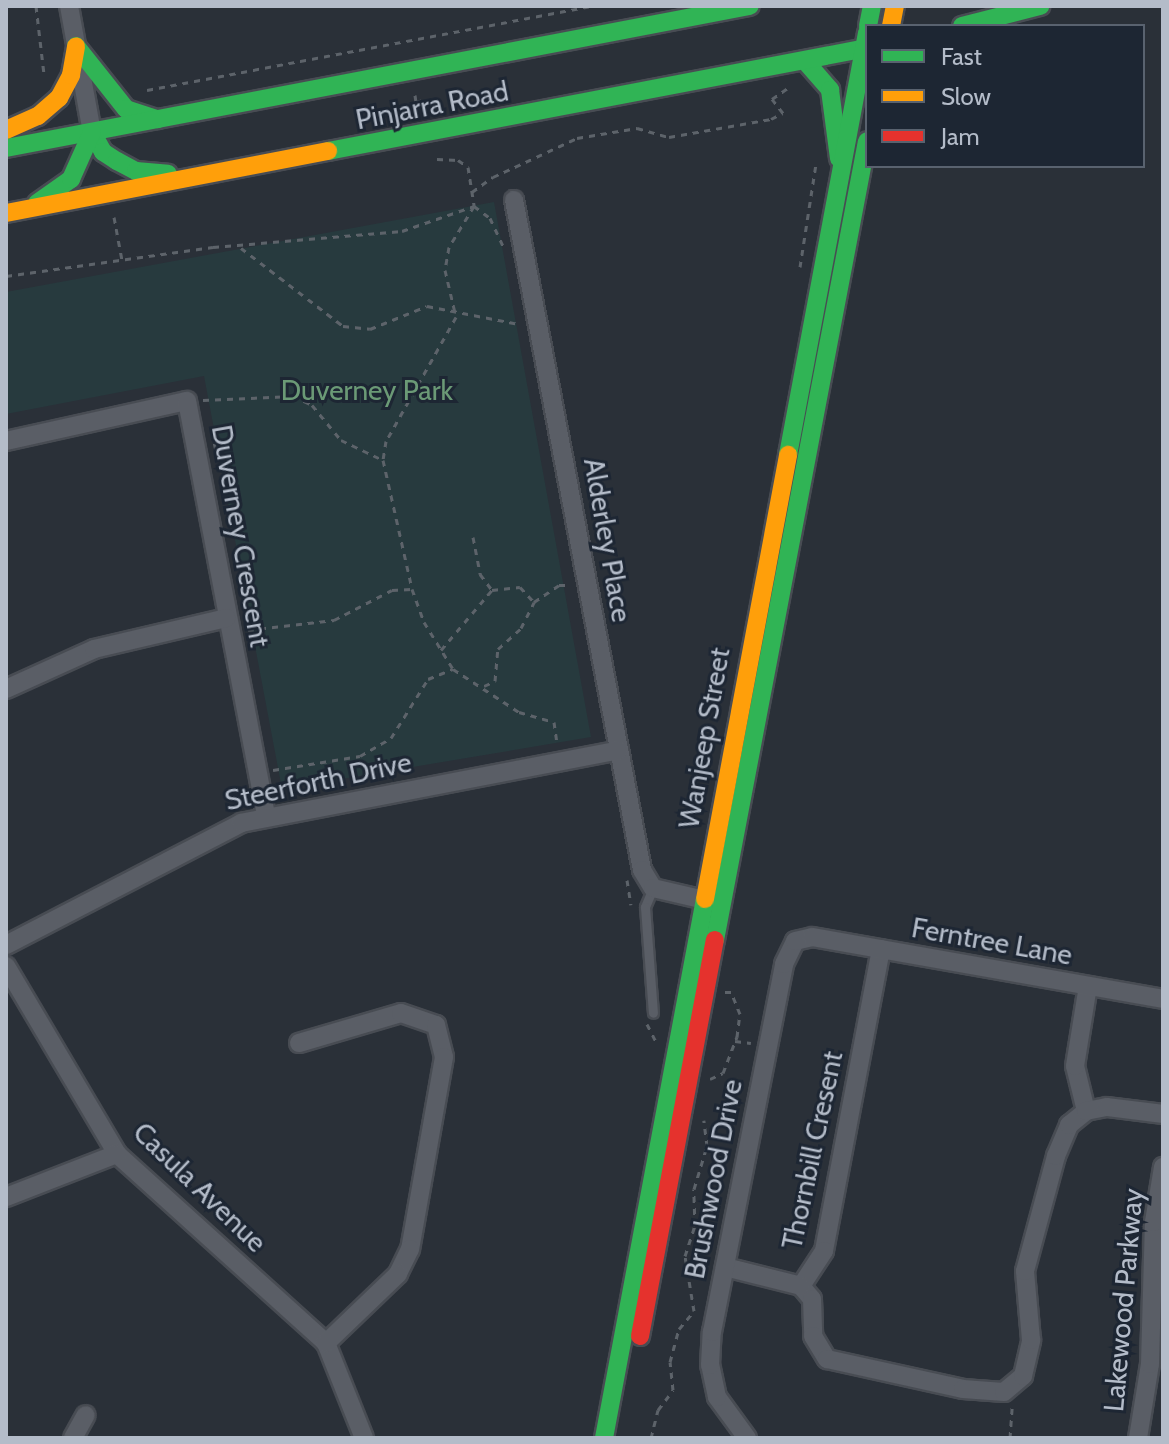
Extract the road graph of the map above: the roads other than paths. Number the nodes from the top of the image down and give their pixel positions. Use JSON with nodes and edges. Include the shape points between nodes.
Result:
{"nodes":[{"id":1,"x":69,"y":6,"type":"edge"},
{"id":2,"x":750,"y":6,"type":"edge"},
{"id":3,"x":1040,"y":6,"type":"edge"},
{"id":4,"x":1046,"y":6,"type":"edge"},
{"id":5,"x":732,"y":8,"type":"edge"},
{"id":6,"x":970,"y":24,"type":"edge"},
{"id":7,"x":1007,"y":24,"type":"edge"},
{"id":8,"x":865,"y":39,"type":"edge"},
{"id":9,"x":865,"y":43,"type":"edge"},
{"id":10,"x":76,"y":46,"type":"junction"},
{"id":11,"x":806,"y":62,"type":"junction"},
{"id":12,"x":161,"y":119,"type":"junction"},
{"id":13,"x":6,"y":130,"type":"edge"},
{"id":14,"x":92,"y":132,"type":"junction"},
{"id":15,"x":6,"y":148,"type":"edge"},
{"id":16,"x":865,"y":151,"type":"edge"},
{"id":17,"x":839,"y":158,"type":"junction"},
{"id":18,"x":216,"y":174,"type":"junction"},
{"id":19,"x":514,"y":200,"type":"dead end"},
{"id":20,"x":13,"y":212,"type":"edge"},
{"id":21,"x":813,"y":303,"type":"junction"},
{"id":22,"x":833,"y":308,"type":"junction"},
{"id":23,"x":6,"y":441,"type":"edge"},
{"id":24,"x":228,"y":624,"type":"junction"},
{"id":25,"x":6,"y":689,"type":"edge"},
{"id":26,"x":619,"y":750,"type":"junction"},
{"id":27,"x":266,"y":816,"type":"junction"},
{"id":28,"x":653,"y":888,"type":"junction"},
{"id":29,"x":703,"y":900,"type":"junction"},
{"id":30,"x":725,"y":904,"type":"junction"},
{"id":31,"x":812,"y":937,"type":"joint"},
{"id":32,"x":6,"y":945,"type":"edge"},
{"id":33,"x":881,"y":949,"type":"junction"},
{"id":34,"x":6,"y":966,"type":"edge"},
{"id":35,"x":1088,"y":986,"type":"junction"},
{"id":36,"x":1163,"y":999,"type":"edge"},
{"id":37,"x":653,"y":1013,"type":"dead end"},
{"id":38,"x":299,"y":1043,"type":"dead end"},
{"id":39,"x":1086,"y":1111,"type":"junction"},
{"id":40,"x":1163,"y":1114,"type":"edge"},
{"id":41,"x":117,"y":1154,"type":"junction"},
{"id":42,"x":1163,"y":1167,"type":"edge"},
{"id":43,"x":6,"y":1197,"type":"edge"},
{"id":44,"x":1158,"y":1244,"type":"edge"},
{"id":45,"x":725,"y":1267,"type":"junction"},
{"id":46,"x":801,"y":1286,"type":"junction"},
{"id":47,"x":326,"y":1343,"type":"junction"},
{"id":48,"x":86,"y":1415,"type":"dead end"},
{"id":49,"x":73,"y":1438,"type":"edge"},
{"id":50,"x":364,"y":1438,"type":"edge"},
{"id":51,"x":604,"y":1438,"type":"edge"},
{"id":52,"x":620,"y":1438,"type":"edge"},
{"id":53,"x":747,"y":1438,"type":"edge"},
{"id":54,"x":1138,"y":1438,"type":"edge"}],
"edges":[{"from":1,"to":10,"type":"street"},
{"from":2,"to":5,"type":"main road","name":"Pinjarra Road"},
{"from":3,"to":6,"type":"main road"},
{"from":4,"to":7,"type":"main road"},
{"from":5,"to":12,"type":"main road","name":"Pinjarra Road"},
{"from":8,"to":11,"type":"main road","name":"Pinjarra Road"},
{"from":9,"to":17,"type":"main road","name":"Wanjeep Street"},
{"from":10,"to":12,"type":"main road","via":[[126,109]]},
{"from":10,"to":13,"type":"main road","via":[[71,75],[59,98],[38,116]]},
{"from":10,"to":14,"type":"street"},
{"from":11,"to":17,"type":"main road","via":[[830,90]]},
{"from":11,"to":18,"type":"main road","name":"Pinjarra Road"},
{"from":12,"to":14,"type":"main road","name":"Pinjarra Road"},
{"from":14,"to":15,"type":"main road","name":"Pinjarra Road"},
{"from":14,"to":18,"type":"main road","via":[[103,152],[136,171]]},
{"from":14,"to":20,"type":"main road","via":[[82,160],[61,190]]},
{"from":16,"to":22,"type":"main road","name":"Wanjeep Street"},
{"from":17,"to":21,"type":"main road","name":"Wanjeep Street"},
{"from":18,"to":20,"type":"main road","name":"Pinjarra Road"},
{"from":19,"to":26,"type":"street","name":"Alderley Place"},
{"from":21,"to":22,"type":"main road"},
{"from":21,"to":29,"type":"main road","name":"Wanjeep Street"},
{"from":22,"to":30,"type":"main road","name":"Wanjeep Street"},
{"from":23,"to":24,"type":"street","name":"Duverney Crescent","via":[[187,401]]},
{"from":24,"to":25,"type":"street","via":[[94,649]]},
{"from":24,"to":27,"type":"street","name":"Duverney Crescent"},
{"from":26,"to":27,"type":"street","name":"Steerforth Drive"},
{"from":26,"to":28,"type":"street","name":"Alderley Place","via":[[642,870]]},
{"from":27,"to":32,"type":"street","name":"Steerforth Drive","via":[[206,837]]},
{"from":28,"to":29,"type":"street"},
{"from":28,"to":37,"type":"lane","via":[[645,907]]},
{"from":29,"to":30,"type":"street"},
{"from":29,"to":51,"type":"main road","name":"Wanjeep Street"},
{"from":30,"to":52,"type":"main road","name":"Wanjeep Street"},
{"from":31,"to":33,"type":"street","name":"Ferntree Lane"},
{"from":31,"to":45,"type":"street","name":"Brushwood Drive","via":[[795,941],[784,964]]},
{"from":33,"to":35,"type":"street","name":"Ferntree Lane"},
{"from":33,"to":46,"type":"street","name":"Thornbill Cresent","via":[[824,1251]]},
{"from":34,"to":41,"type":"street","name":"Casula Avenue"},
{"from":35,"to":36,"type":"street","name":"Ferntree Lane"},
{"from":35,"to":39,"type":"street","via":[[1075,1066]]},
{"from":38,"to":47,"type":"street","via":[[401,1013],[436,1025],[444,1057],[410,1249],[398,1274]]},
{"from":39,"to":40,"type":"street","via":[[1107,1107]]},
{"from":39,"to":46,"type":"street","name":"Thornbill Cresent","via":[[1069,1125],[1041,1206],[1025,1271],[1031,1340],[1023,1376],[1013,1389],[963,1389],[827,1359],[813,1336],[812,1299]]},
{"from":41,"to":43,"type":"street"},
{"from":41,"to":47,"type":"street","name":"Casula Avenue"},
{"from":42,"to":44,"type":"street","name":"Lakewood Parkway"},
{"from":44,"to":54,"type":"street","name":"Lakewood Parkway","via":[[1150,1364]]},
{"from":45,"to":46,"type":"street"},
{"from":45,"to":53,"type":"street","name":"Brushwood Drive","via":[[710,1365],[717,1397]]},
{"from":47,"to":50,"type":"street","name":"Casula Avenue"},
{"from":48,"to":49,"type":"street"}]}
